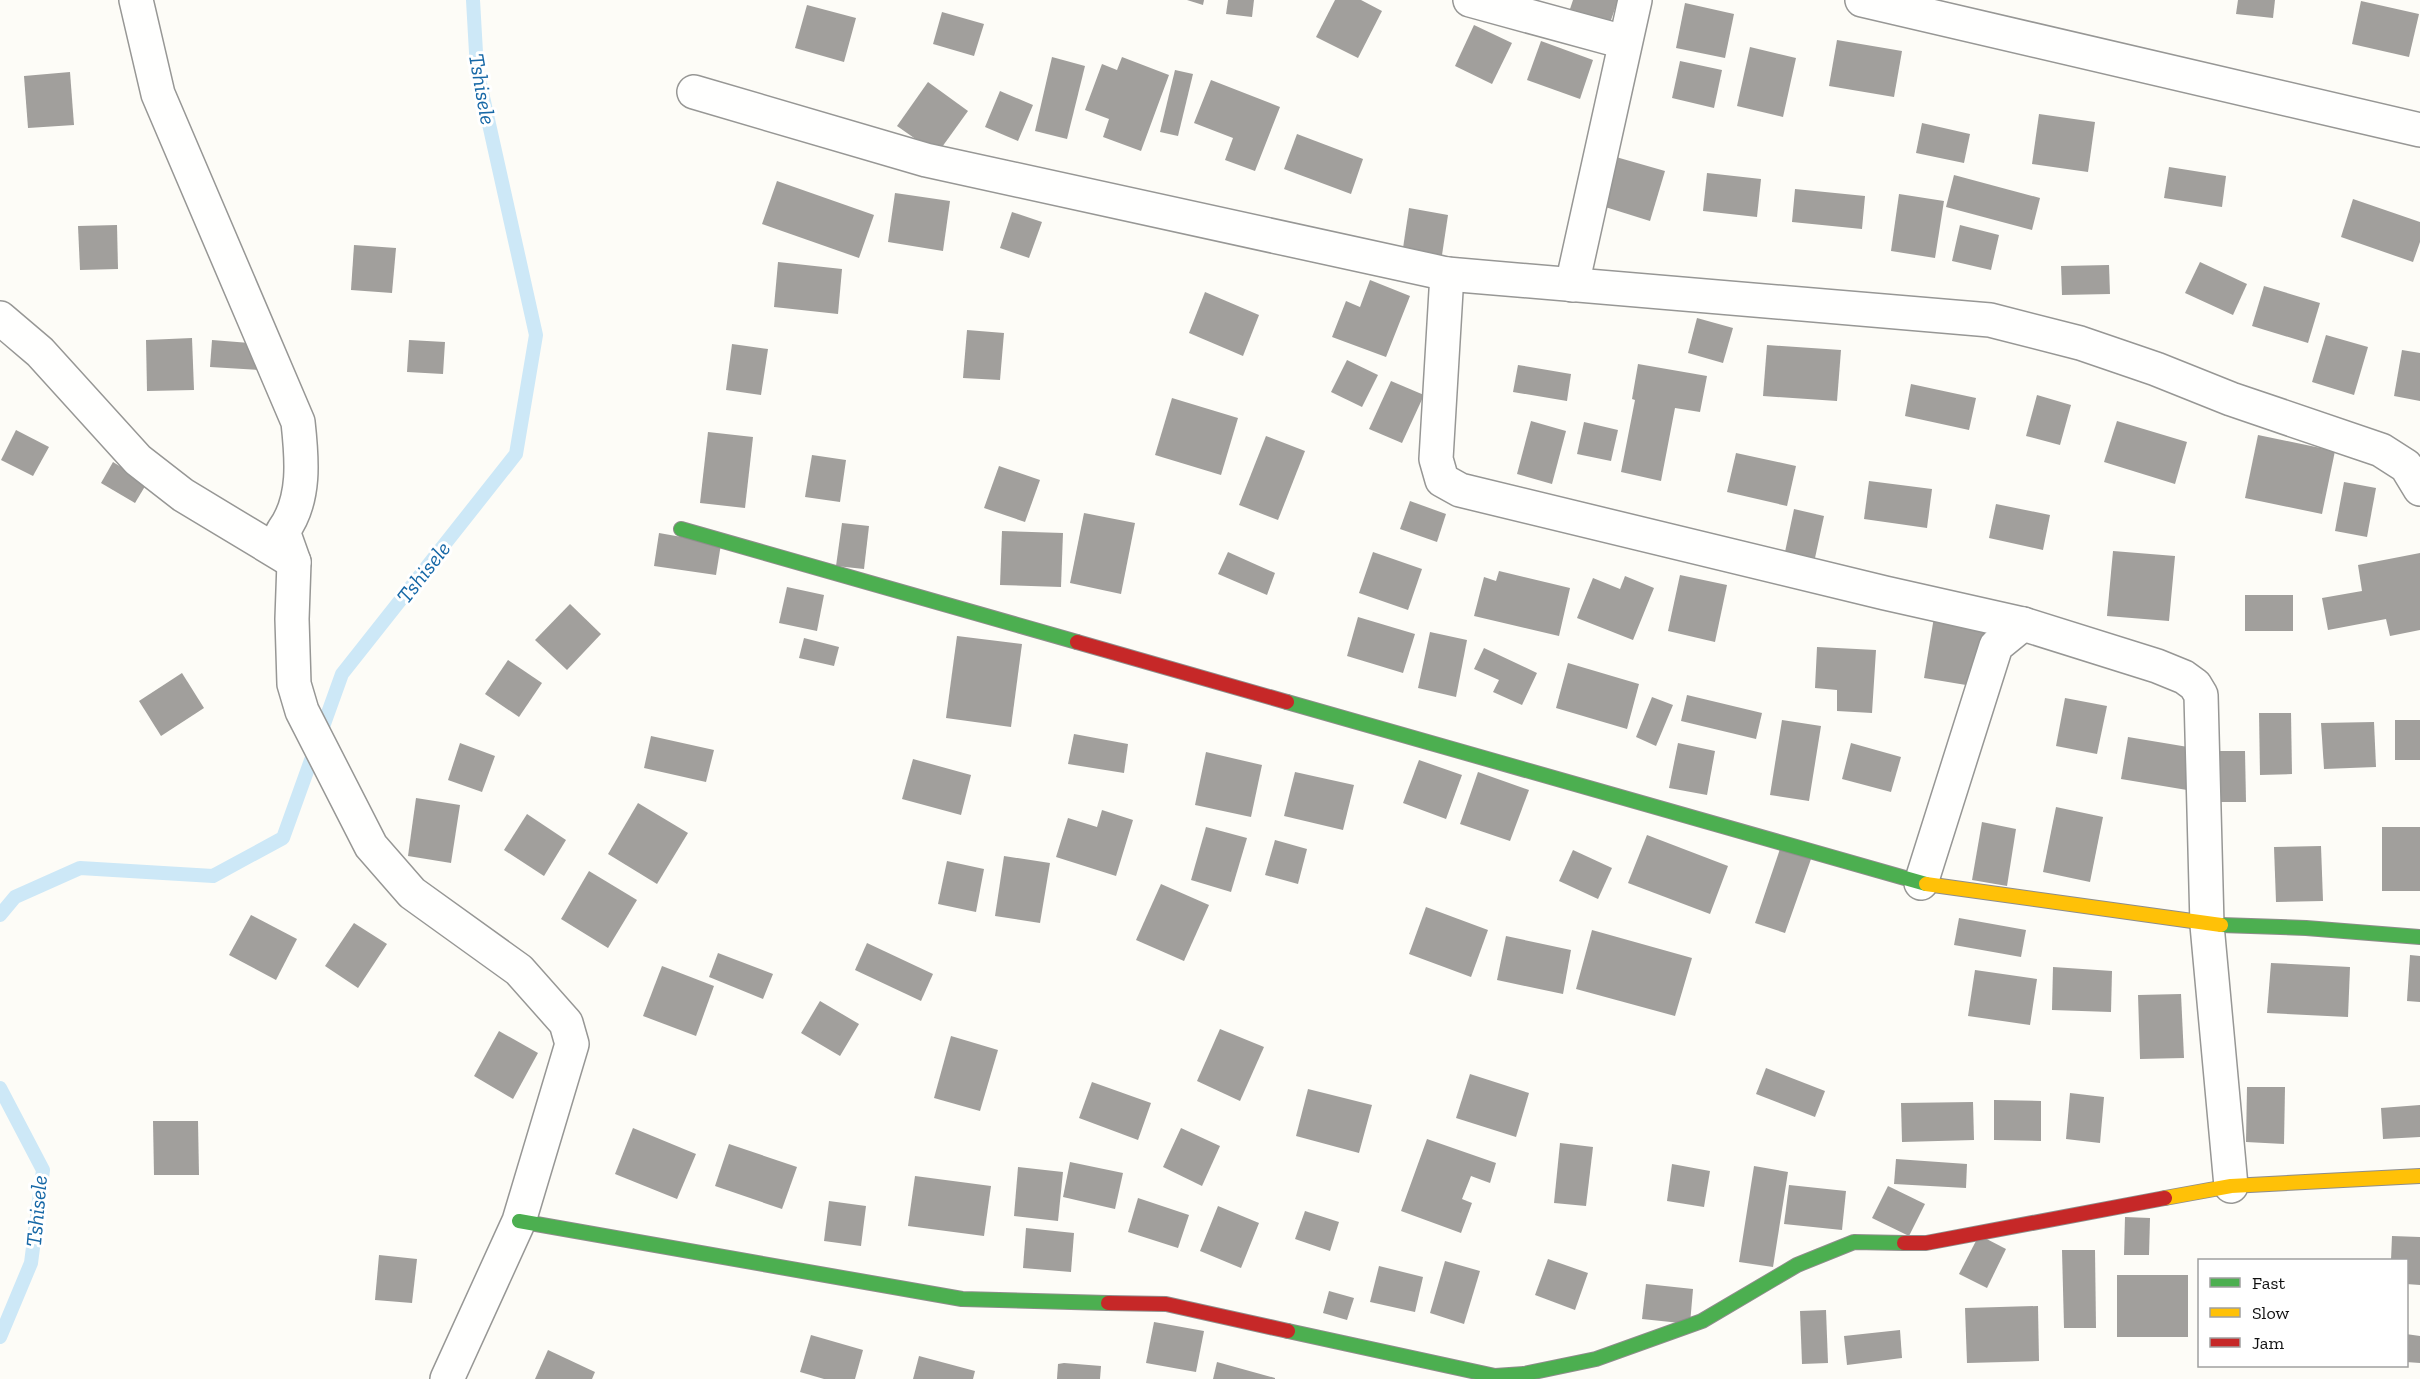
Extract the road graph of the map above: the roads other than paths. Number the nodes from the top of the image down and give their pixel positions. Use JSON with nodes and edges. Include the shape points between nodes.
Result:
{"nodes":[{"id":1,"x":136,"y":0,"type":"edge"},
{"id":2,"x":1470,"y":0,"type":"edge"},
{"id":3,"x":1635,"y":0,"type":"edge"},
{"id":4,"x":1862,"y":0,"type":"edge"},
{"id":5,"x":1624,"y":42,"type":"junction"},
{"id":6,"x":694,"y":92,"type":"dead end"},
{"id":7,"x":2420,"y":130,"type":"edge"},
{"id":8,"x":1447,"y":274,"type":"junction"},
{"id":9,"x":1572,"y":285,"type":"junction"},
{"id":10,"x":0,"y":318,"type":"edge"},
{"id":11,"x":2420,"y":489,"type":"edge"},
{"id":12,"x":681,"y":529,"type":"dead end"},
{"id":13,"x":294,"y":562,"type":"junction"},
{"id":14,"x":2023,"y":624,"type":"junction"},
{"id":15,"x":1922,"y":883,"type":"junction"},
{"id":16,"x":2206,"y":925,"type":"junction"},
{"id":17,"x":2420,"y":937,"type":"edge"},
{"id":18,"x":2420,"y":1176,"type":"edge"},
{"id":19,"x":2231,"y":1186,"type":"junction"},
{"id":20,"x":519,"y":1221,"type":"junction"},
{"id":21,"x":1494,"y":1377,"type":"edge"},
{"id":22,"x":447,"y":1379,"type":"edge"}],
"edges":[{"from":1,"to":13,"type":"street","via":[[158,94],[298,422],[303,467],[292,519],[283,531]]},
{"from":2,"to":5,"type":"street"},
{"from":3,"to":5,"type":"street"},
{"from":4,"to":7,"type":"street"},
{"from":5,"to":9,"type":"street"},
{"from":6,"to":8,"type":"street","via":[[926,160]]},
{"from":8,"to":9,"type":"street"},
{"from":8,"to":14,"type":"street","via":[[1436,459],[1442,480],[1460,490]]},
{"from":9,"to":11,"type":"street","via":[[1990,321],[2079,343],[2381,450],[2406,466]]},
{"from":10,"to":13,"type":"street","via":[[40,352],[138,460],[183,495]]},
{"from":12,"to":15,"type":"street"},
{"from":13,"to":20,"type":"street","via":[[294,684],[302,711],[371,846],[412,893],[519,970],[566,1023],[572,1044]]},
{"from":14,"to":15,"type":"street","via":[[1996,646]]},
{"from":14,"to":16,"type":"street","via":[[2157,666],[2195,685],[2201,695]]},
{"from":15,"to":16,"type":"street"},
{"from":16,"to":17,"type":"street"},
{"from":16,"to":19,"type":"street"},
{"from":18,"to":19,"type":"street"},
{"from":19,"to":21,"type":"street","via":[[1926,1243],[1854,1242],[1797,1265],[1702,1321],[1596,1359]]},
{"from":20,"to":21,"type":"street","via":[[962,1299],[1166,1304]]},
{"from":20,"to":22,"type":"street"}]}
